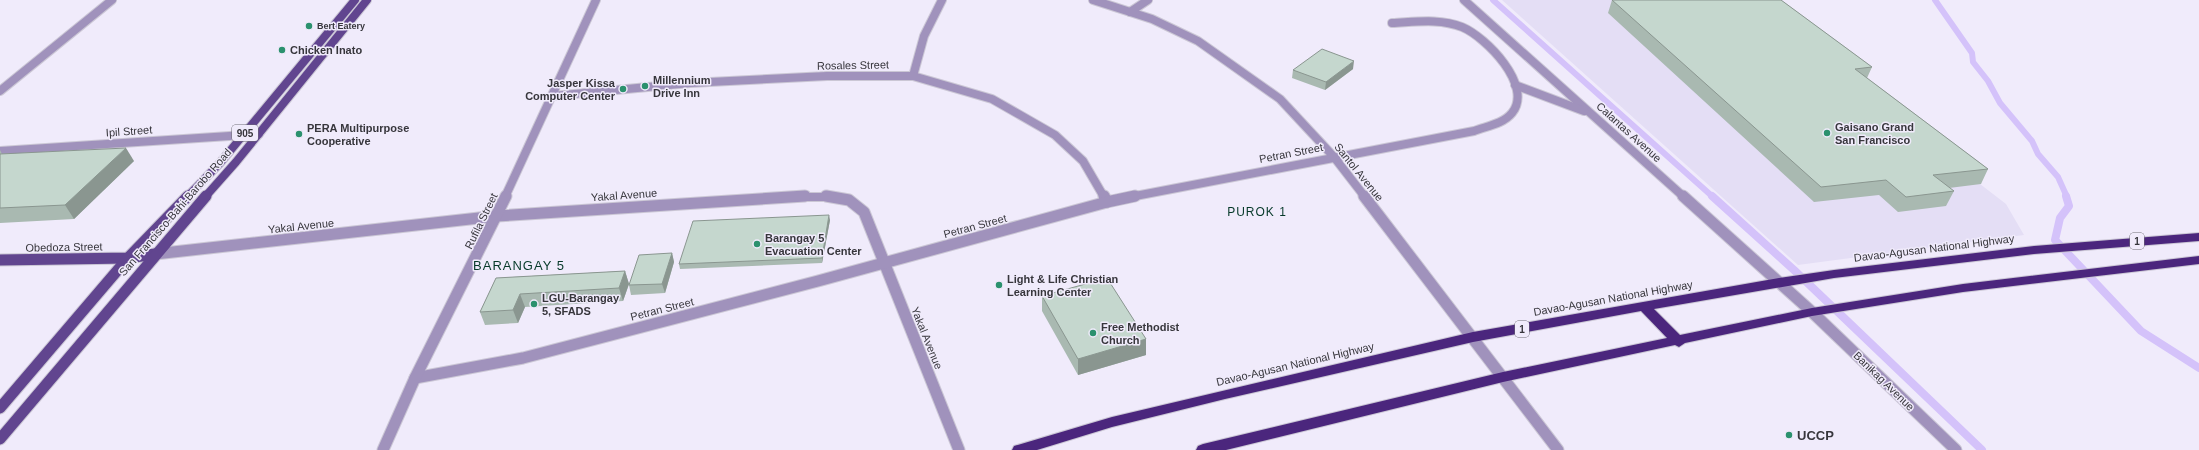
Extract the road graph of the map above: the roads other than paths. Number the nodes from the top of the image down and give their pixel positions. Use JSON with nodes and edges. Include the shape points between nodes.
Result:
{"nodes":[{"id":1,"x":112,"y":0,"type":"edge"},
{"id":2,"x":355,"y":0,"type":"edge"},
{"id":3,"x":367,"y":0,"type":"edge"},
{"id":4,"x":596,"y":0,"type":"edge"},
{"id":5,"x":942,"y":0,"type":"edge"},
{"id":6,"x":1093,"y":0,"type":"edge"},
{"id":7,"x":1148,"y":0,"type":"edge"},
{"id":8,"x":1464,"y":0,"type":"edge"},
{"id":9,"x":1130,"y":12,"type":"junction"},
{"id":10,"x":1392,"y":23,"type":"dead end"},
{"id":11,"x":913,"y":76,"type":"junction"},
{"id":12,"x":1515,"y":85,"type":"junction"},
{"id":13,"x":0,"y":91,"type":"edge"},
{"id":14,"x":552,"y":96,"type":"junction"},
{"id":15,"x":1590,"y":114,"type":"junction"},
{"id":16,"x":259,"y":134,"type":"junction"},
{"id":17,"x":244,"y":135,"type":"junction"},
{"id":18,"x":0,"y":151,"type":"edge"},
{"id":19,"x":1334,"y":157,"type":"junction"},
{"id":20,"x":1107,"y":202,"type":"junction"},
{"id":21,"x":497,"y":216,"type":"junction"},
{"id":22,"x":2199,"y":237,"type":"edge"},
{"id":23,"x":155,"y":254,"type":"junction"},
{"id":24,"x":128,"y":258,"type":"junction"},
{"id":25,"x":0,"y":260,"type":"edge"},
{"id":26,"x":2199,"y":260,"type":"edge"},
{"id":27,"x":884,"y":262,"type":"junction"},
{"id":28,"x":1779,"y":282,"type":"junction"},
{"id":29,"x":1645,"y":307,"type":"junction"},
{"id":30,"x":1812,"y":312,"type":"junction"},
{"id":31,"x":1473,"y":337,"type":"junction"},
{"id":32,"x":1679,"y":342,"type":"junction"},
{"id":33,"x":1503,"y":377,"type":"junction"},
{"id":34,"x":415,"y":378,"type":"junction"},
{"id":35,"x":0,"y":408,"type":"edge"},
{"id":36,"x":0,"y":439,"type":"edge"},
{"id":37,"x":383,"y":450,"type":"edge"},
{"id":38,"x":959,"y":450,"type":"edge"},
{"id":39,"x":1019,"y":450,"type":"edge"},
{"id":40,"x":1204,"y":450,"type":"edge"},
{"id":41,"x":1558,"y":450,"type":"edge"},
{"id":42,"x":1956,"y":450,"type":"edge"}],
"edges":[{"from":1,"to":13,"type":"street"},
{"from":2,"to":17,"type":"main road","name":"San Francisco-Bahi-Barobo Road","number":"905"},
{"from":3,"to":16,"type":"main road","name":"San Francisco-Bahi-Barobo Road","number":"905"},
{"from":4,"to":14,"type":"street","name":"Rufila Street"},
{"from":5,"to":11,"type":"street","via":[[929,20],[919,45]]},
{"from":6,"to":9,"type":"street","name":"Santol Avenue"},
{"from":7,"to":9,"type":"street"},
{"from":8,"to":15,"type":"street","name":"Calantas Avenue"},
{"from":9,"to":19,"type":"street","name":"Santol Avenue","via":[[1152,19],[1198,41],[1241,71],[1280,99]]},
{"from":10,"to":12,"type":"street","via":[[1442,22],[1463,28],[1478,36],[1499,54]]},
{"from":11,"to":14,"type":"street","name":"Rosales Street","via":[[690,83]]},
{"from":11,"to":20,"type":"street","name":"Rosales Street","via":[[992,99],[1055,135],[1083,161]]},
{"from":12,"to":15,"type":"street"},
{"from":12,"to":19,"type":"street","name":"Petran Street","via":[[1517,100],[1513,112],[1500,122],[1474,130]]},
{"from":14,"to":21,"type":"street","name":"Rufila Street"},
{"from":15,"to":28,"type":"street","name":"Calantas Avenue"},
{"from":16,"to":17,"type":"street","name":"Ipil Street"},
{"from":16,"to":23,"type":"main road","name":"San Francisco-Bahi-Barobo Road","number":"905"},
{"from":17,"to":18,"type":"street","name":"Ipil Street"},
{"from":17,"to":24,"type":"main road","name":"San Francisco-Bahi-Barobo Road","number":"905"},
{"from":19,"to":20,"type":"street","name":"Petran Street"},
{"from":19,"to":31,"type":"street","name":"Santol Avenue"},
{"from":20,"to":27,"type":"street","name":"Petran Street"},
{"from":21,"to":23,"type":"street","name":"Yakal Avenue"},
{"from":21,"to":27,"type":"street","name":"Yakal Avenue","via":[[823,196],[848,200],[864,212]]},
{"from":21,"to":34,"type":"street","name":"Rufila Street"},
{"from":22,"to":28,"type":"highway","name":"Davao-Agusan National Highway","number":"1","via":[[2034,250]]},
{"from":23,"to":24,"type":"main road","name":"Yakal Avenue"},
{"from":23,"to":36,"type":"main road","name":"San Francisco-Bahi-Barobo Road","number":"905"},
{"from":24,"to":25,"type":"main road","name":"Obedoza Street"},
{"from":24,"to":35,"type":"main road","name":"San Francisco-Bahi-Barobo Road","number":"905"},
{"from":26,"to":30,"type":"highway","via":[[1963,288]]},
{"from":27,"to":34,"type":"street","name":"Petran Street","via":[[523,358]]},
{"from":27,"to":38,"type":"street","name":"Yakal Avenue"},
{"from":28,"to":29,"type":"highway","name":"Davao-Agusan National Highway","number":"1"},
{"from":28,"to":30,"type":"street","name":"Calantas Avenue"},
{"from":29,"to":31,"type":"highway","name":"Davao-Agusan National Highway","number":"1"},
{"from":29,"to":32,"type":"highway"},
{"from":30,"to":32,"type":"highway"},
{"from":30,"to":42,"type":"street","name":"Banikag Avenue"},
{"from":31,"to":33,"type":"street","name":"Santol Avenue"},
{"from":31,"to":39,"type":"highway","name":"Davao-Agusan National Highway","number":"1","via":[[1112,422]]},
{"from":32,"to":33,"type":"highway"},
{"from":33,"to":40,"type":"highway"},
{"from":33,"to":41,"type":"street","name":"Santol Avenue"},
{"from":34,"to":37,"type":"street","name":"Rufila Street"}]}
